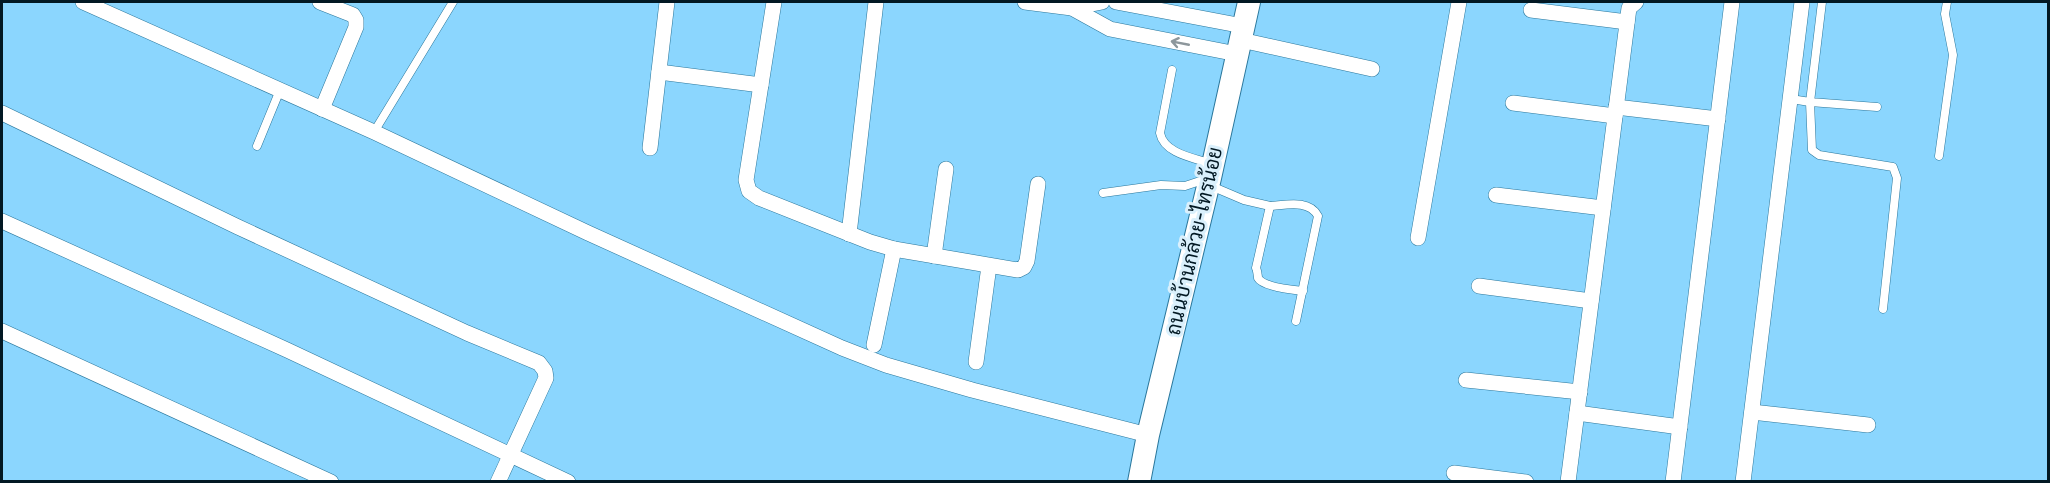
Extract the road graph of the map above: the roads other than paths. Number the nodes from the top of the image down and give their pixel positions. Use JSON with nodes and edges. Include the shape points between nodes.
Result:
{"nodes":[{"id":1,"x":87,"y":2,"type":"edge"},
{"id":2,"x":320,"y":2,"type":"edge"},
{"id":3,"x":453,"y":2,"type":"edge"},
{"id":4,"x":667,"y":2,"type":"edge"},
{"id":5,"x":774,"y":2,"type":"edge"},
{"id":6,"x":876,"y":2,"type":"edge"},
{"id":7,"x":1024,"y":2,"type":"edge"},
{"id":8,"x":1102,"y":2,"type":"edge"},
{"id":9,"x":1116,"y":2,"type":"edge"},
{"id":10,"x":1249,"y":2,"type":"edge"},
{"id":11,"x":1459,"y":2,"type":"edge"},
{"id":12,"x":1636,"y":2,"type":"edge"},
{"id":13,"x":1732,"y":2,"type":"edge"},
{"id":14,"x":1802,"y":2,"type":"edge"},
{"id":15,"x":1822,"y":2,"type":"edge"},
{"id":16,"x":1947,"y":2,"type":"edge"},
{"id":17,"x":1065,"y":6,"type":"edge"},
{"id":18,"x":1532,"y":10,"type":"dead end"},
{"id":19,"x":1627,"y":22,"type":"junction"},
{"id":20,"x":1241,"y":40,"type":"junction"},
{"id":21,"x":1372,"y":69,"type":"dead end"},
{"id":22,"x":1172,"y":70,"type":"dead end"},
{"id":23,"x":659,"y":72,"type":"junction"},
{"id":24,"x":761,"y":85,"type":"junction"},
{"id":25,"x":280,"y":90,"type":"junction"},
{"id":26,"x":1791,"y":99,"type":"junction"},
{"id":27,"x":1810,"y":102,"type":"junction"},
{"id":28,"x":1513,"y":104,"type":"dead end"},
{"id":29,"x":1877,"y":107,"type":"dead end"},
{"id":30,"x":322,"y":109,"type":"junction"},
{"id":31,"x":1616,"y":111,"type":"junction"},
{"id":32,"x":2,"y":113,"type":"edge"},
{"id":33,"x":1718,"y":119,"type":"junction"},
{"id":34,"x":374,"y":132,"type":"junction"},
{"id":35,"x":257,"y":146,"type":"dead end"},
{"id":36,"x":650,"y":148,"type":"dead end"},
{"id":37,"x":1939,"y":156,"type":"dead end"},
{"id":38,"x":946,"y":170,"type":"dead end"},
{"id":39,"x":1210,"y":176,"type":"junction"},
{"id":40,"x":1038,"y":184,"type":"dead end"},
{"id":41,"x":1103,"y":193,"type":"dead end"},
{"id":42,"x":1496,"y":195,"type":"dead end"},
{"id":43,"x":1270,"y":206,"type":"junction"},
{"id":44,"x":1603,"y":208,"type":"junction"},
{"id":45,"x":2,"y":221,"type":"edge"},
{"id":46,"x":849,"y":234,"type":"junction"},
{"id":47,"x":1418,"y":238,"type":"dead end"},
{"id":48,"x":894,"y":249,"type":"junction"},
{"id":49,"x":934,"y":256,"type":"junction"},
{"id":50,"x":989,"y":266,"type":"junction"},
{"id":51,"x":1479,"y":286,"type":"dead end"},
{"id":52,"x":1303,"y":291,"type":"junction"},
{"id":53,"x":1591,"y":301,"type":"junction"},
{"id":54,"x":1883,"y":309,"type":"dead end"},
{"id":55,"x":1296,"y":321,"type":"dead end"},
{"id":56,"x":2,"y":331,"type":"edge"},
{"id":57,"x":874,"y":345,"type":"dead end"},
{"id":58,"x":976,"y":362,"type":"dead end"},
{"id":59,"x":1466,"y":380,"type":"dead end"},
{"id":60,"x":1580,"y":393,"type":"junction"},
{"id":61,"x":1752,"y":412,"type":"junction"},
{"id":62,"x":1577,"y":413,"type":"junction"},
{"id":63,"x":1868,"y":425,"type":"dead end"},
{"id":64,"x":1680,"y":427,"type":"junction"},
{"id":65,"x":1148,"y":435,"type":"junction"},
{"id":66,"x":511,"y":454,"type":"junction"},
{"id":67,"x":1454,"y":473,"type":"dead end"},
{"id":68,"x":331,"y":482,"type":"edge"},
{"id":69,"x":498,"y":482,"type":"edge"},
{"id":70,"x":567,"y":482,"type":"edge"},
{"id":71,"x":1139,"y":482,"type":"edge"},
{"id":72,"x":1526,"y":482,"type":"edge"},
{"id":73,"x":1568,"y":482,"type":"edge"},
{"id":74,"x":1673,"y":482,"type":"edge"},
{"id":75,"x":1743,"y":482,"type":"edge"}],
"edges":[{"from":1,"to":25,"type":"street"},
{"from":2,"to":30,"type":"street","via":[[357,20]]},
{"from":3,"to":34,"type":"lane"},
{"from":4,"to":23,"type":"street"},
{"from":5,"to":24,"type":"street"},
{"from":6,"to":46,"type":"street"},
{"from":7,"to":17,"type":"street"},
{"from":8,"to":17,"type":"street"},
{"from":9,"to":20,"type":"street"},
{"from":10,"to":20,"type":"street","name":"ถนนบ้านกล้วย-ไทรน้อย"},
{"from":11,"to":47,"type":"street"},
{"from":12,"to":19,"type":"street","via":[[1629,8]]},
{"from":13,"to":33,"type":"street"},
{"from":14,"to":26,"type":"street"},
{"from":15,"to":27,"type":"lane"},
{"from":16,"to":37,"type":"lane","via":[[1945,14],[1953,55]]},
{"from":20,"to":17,"type":"street","one_way":true,"via":[[1110,29]]},
{"from":18,"to":19,"type":"street"},
{"from":19,"to":31,"type":"street"},
{"from":20,"to":21,"type":"street"},
{"from":20,"to":39,"type":"street","name":"ถนนบ้านกล้วย-ไทรน้อย"},
{"from":22,"to":39,"type":"lane","via":[[1161,138]]},
{"from":23,"to":24,"type":"street"},
{"from":23,"to":36,"type":"street"},
{"from":24,"to":46,"type":"street","via":[[746,180],[749,191]]},
{"from":25,"to":30,"type":"street"},
{"from":25,"to":35,"type":"lane"},
{"from":26,"to":27,"type":"lane"},
{"from":26,"to":61,"type":"street"},
{"from":27,"to":29,"type":"lane"},
{"from":27,"to":54,"type":"lane","via":[[1812,150],[1819,156],[1893,167],[1898,178]]},
{"from":28,"to":31,"type":"street"},
{"from":30,"to":34,"type":"street"},
{"from":31,"to":33,"type":"street"},
{"from":31,"to":44,"type":"street"},
{"from":32,"to":66,"type":"street","via":[[238,227],[539,363],[546,378]]},
{"from":33,"to":64,"type":"street"},
{"from":34,"to":65,"type":"street","via":[[842,348],[984,393]]},
{"from":38,"to":49,"type":"street"},
{"from":39,"to":41,"type":"lane","via":[[1185,186],[1161,185]]},
{"from":39,"to":43,"type":"lane","via":[[1244,200]]},
{"from":39,"to":65,"type":"street","name":"ถนนบ้านกล้วย-ไทรน้อย"},
{"from":40,"to":50,"type":"street","via":[[1026,265],[1018,270]]},
{"from":42,"to":44,"type":"street"},
{"from":43,"to":52,"type":"lane","via":[[1258,278],[1263,283]]},
{"from":43,"to":52,"type":"lane","via":[[1303,205],[1318,216]]},
{"from":44,"to":53,"type":"street"},
{"from":45,"to":66,"type":"street"},
{"from":46,"to":48,"type":"street"},
{"from":48,"to":49,"type":"street"},
{"from":48,"to":57,"type":"street"},
{"from":49,"to":50,"type":"street"},
{"from":50,"to":58,"type":"street"},
{"from":51,"to":53,"type":"street"},
{"from":52,"to":55,"type":"lane"},
{"from":53,"to":60,"type":"street"},
{"from":56,"to":68,"type":"street"},
{"from":59,"to":60,"type":"street"},
{"from":60,"to":62,"type":"street"},
{"from":61,"to":63,"type":"street"},
{"from":61,"to":75,"type":"street"},
{"from":62,"to":64,"type":"street"},
{"from":62,"to":73,"type":"street"},
{"from":64,"to":74,"type":"street"},
{"from":65,"to":71,"type":"street","name":"ถนนบ้านกล้วย-ไทรน้อย"},
{"from":66,"to":69,"type":"street"},
{"from":66,"to":70,"type":"street"},
{"from":67,"to":72,"type":"street"}]}
